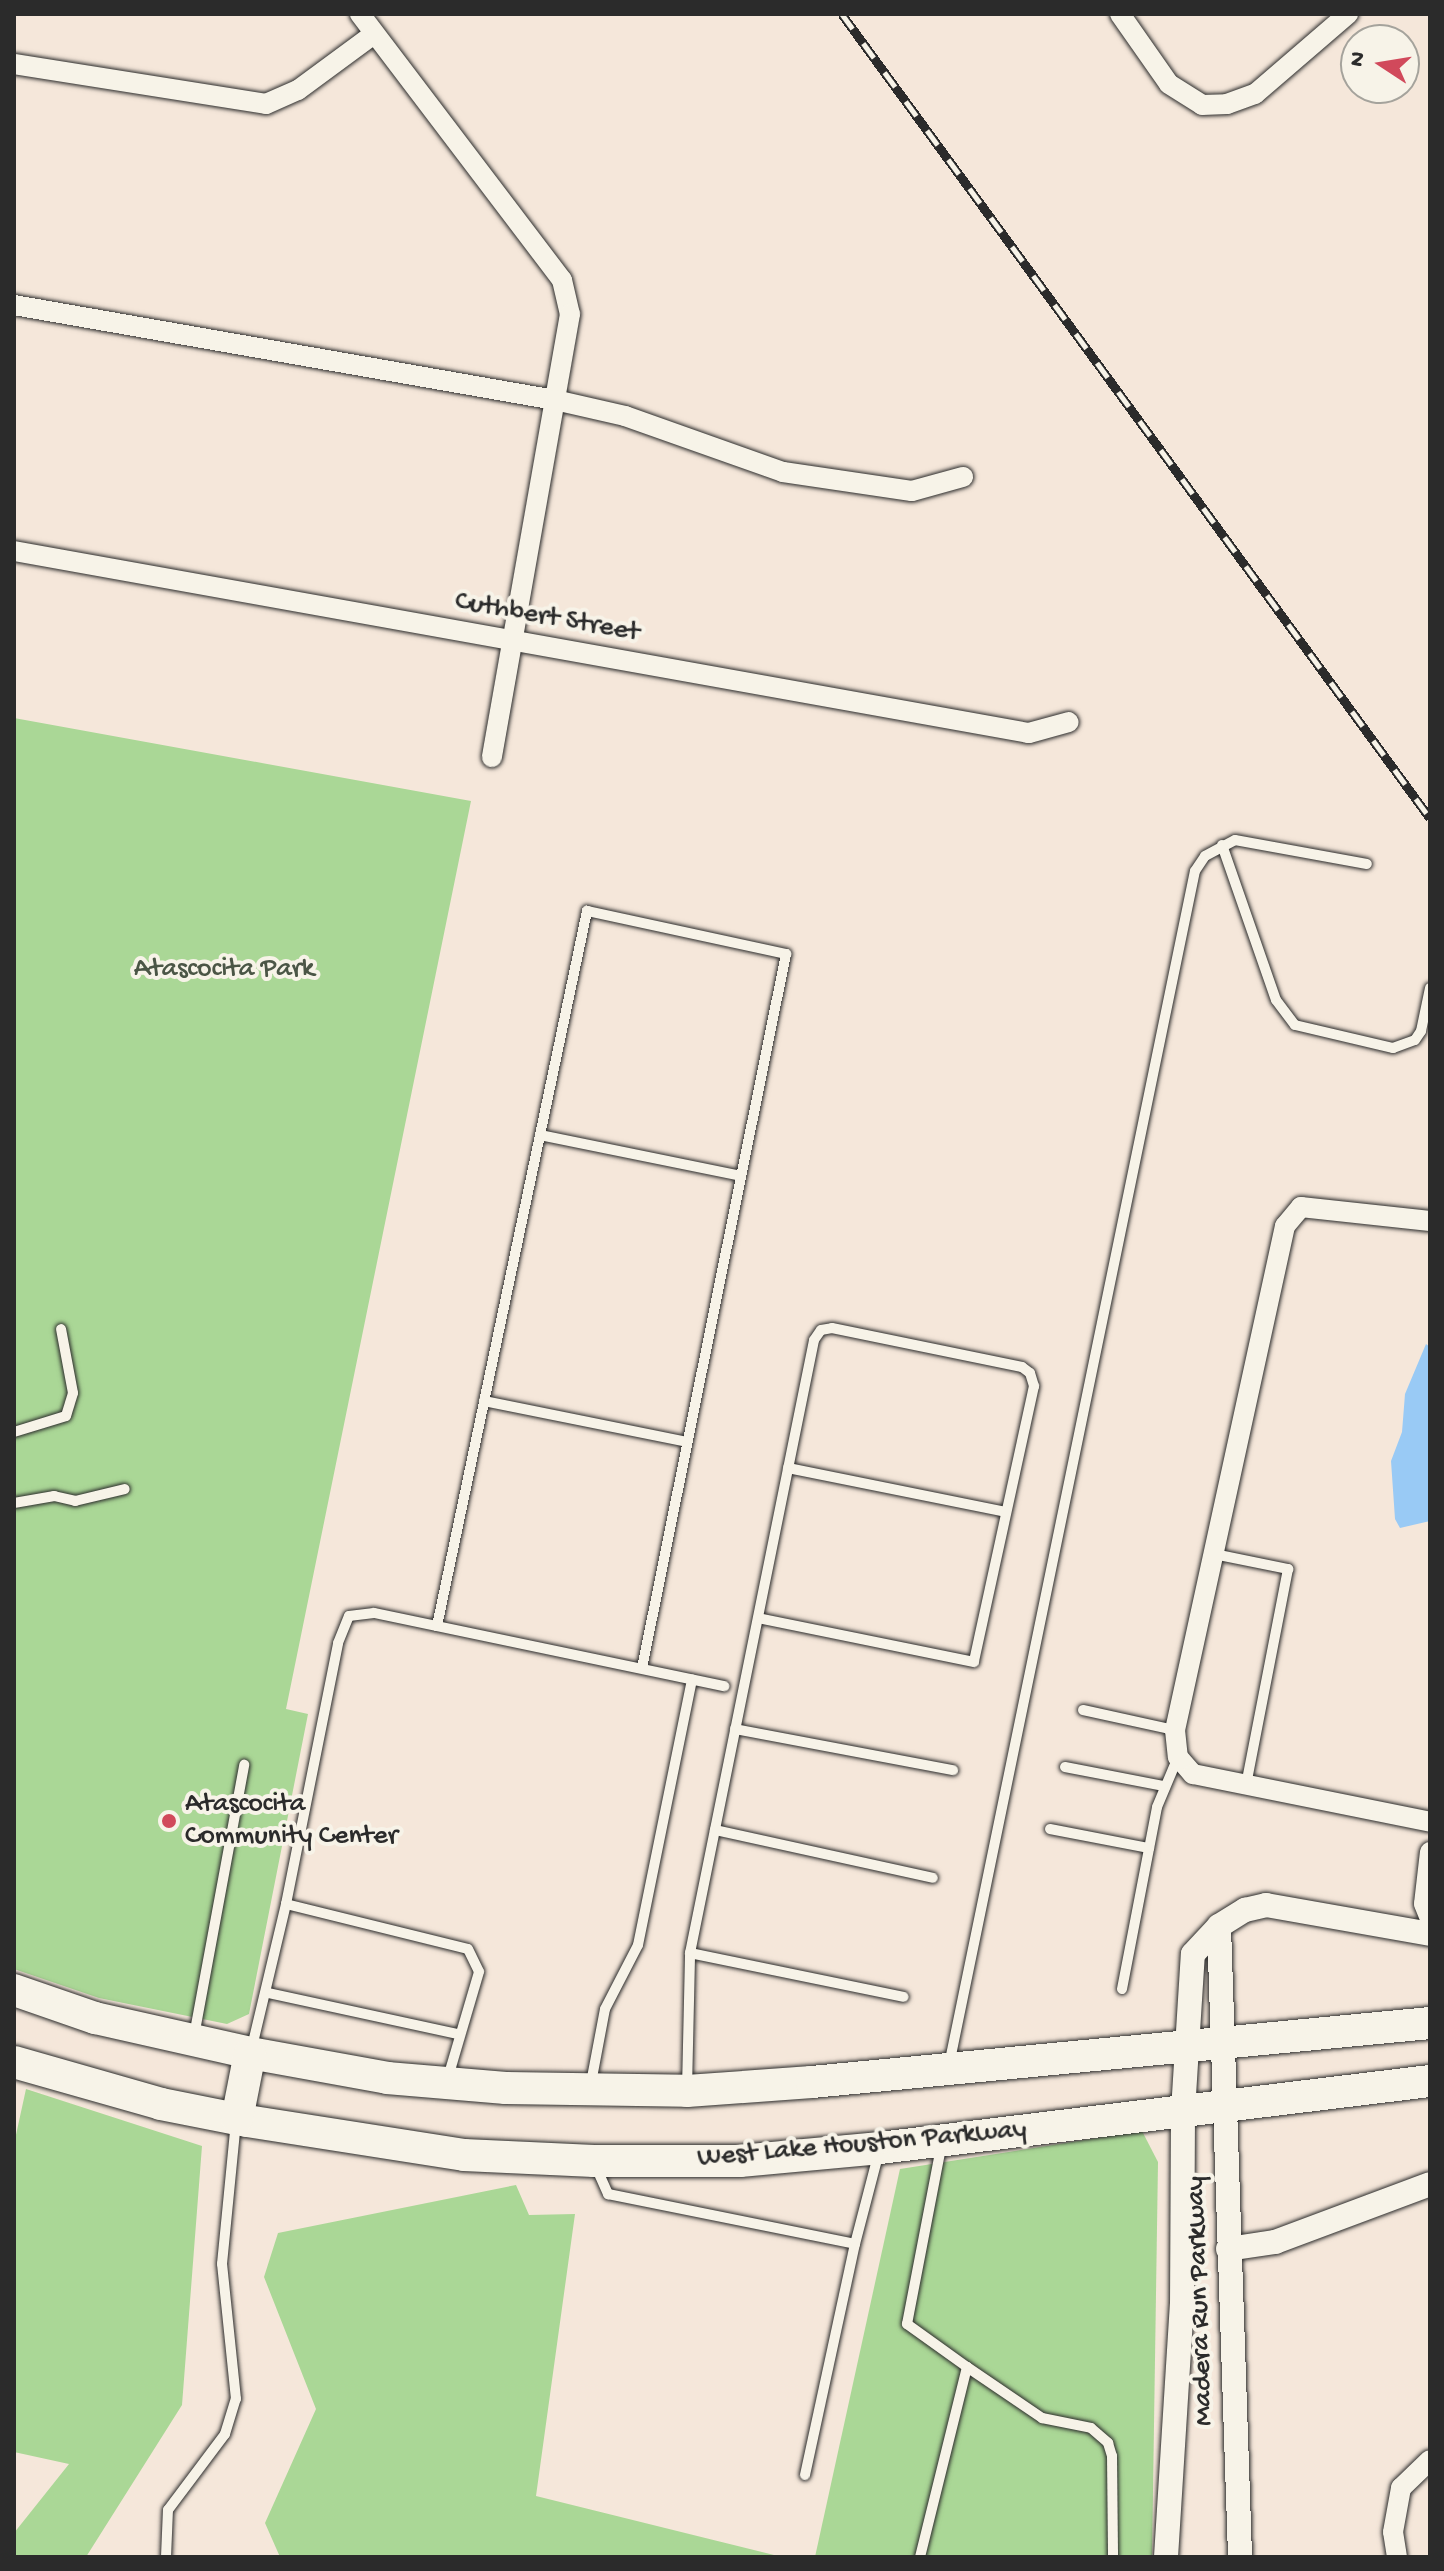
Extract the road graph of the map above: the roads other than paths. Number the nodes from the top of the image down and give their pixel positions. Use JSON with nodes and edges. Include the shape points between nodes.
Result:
{"nodes":[{"id":1,"x":360,"y":14,"type":"edge"},
{"id":2,"x":1120,"y":14,"type":"edge"},
{"id":3,"x":1348,"y":14,"type":"edge"},
{"id":4,"x":374,"y":34,"type":"junction"},
{"id":5,"x":14,"y":64,"type":"edge"},
{"id":6,"x":14,"y":305,"type":"edge"},
{"id":7,"x":555,"y":400,"type":"junction"},
{"id":8,"x":963,"y":477,"type":"dead end"},
{"id":9,"x":14,"y":551,"type":"edge"},
{"id":10,"x":513,"y":641,"type":"junction"},
{"id":11,"x":1069,"y":722,"type":"dead end"},
{"id":12,"x":492,"y":757,"type":"dead end"},
{"id":13,"x":1222,"y":845,"type":"junction"},
{"id":14,"x":1367,"y":864,"type":"dead end"},
{"id":15,"x":1430,"y":988,"type":"edge"},
{"id":16,"x":540,"y":1135,"type":"junction"},
{"id":17,"x":741,"y":1176,"type":"junction"},
{"id":18,"x":1430,"y":1221,"type":"edge"},
{"id":19,"x":61,"y":1329,"type":"dead end"},
{"id":20,"x":484,"y":1401,"type":"junction"},
{"id":21,"x":14,"y":1432,"type":"edge"},
{"id":22,"x":687,"y":1442,"type":"junction"},
{"id":23,"x":788,"y":1468,"type":"junction"},
{"id":24,"x":125,"y":1489,"type":"dead end"},
{"id":25,"x":14,"y":1503,"type":"edge"},
{"id":26,"x":1006,"y":1512,"type":"junction"},
{"id":27,"x":1214,"y":1554,"type":"junction"},
{"id":28,"x":758,"y":1618,"type":"junction"},
{"id":29,"x":437,"y":1626,"type":"junction"},
{"id":30,"x":642,"y":1668,"type":"junction"},
{"id":31,"x":692,"y":1679,"type":"junction"},
{"id":32,"x":724,"y":1686,"type":"dead end"},
{"id":33,"x":1083,"y":1710,"type":"dead end"},
{"id":34,"x":735,"y":1729,"type":"junction"},
{"id":35,"x":1175,"y":1730,"type":"junction"},
{"id":36,"x":1178,"y":1757,"type":"junction"},
{"id":37,"x":244,"y":1765,"type":"dead end"},
{"id":38,"x":1065,"y":1767,"type":"dead end"},
{"id":39,"x":953,"y":1770,"type":"dead end"},
{"id":40,"x":1246,"y":1785,"type":"junction"},
{"id":41,"x":1164,"y":1786,"type":"junction"},
{"id":42,"x":1430,"y":1822,"type":"edge"},
{"id":43,"x":1050,"y":1829,"type":"dead end"},
{"id":44,"x":715,"y":1830,"type":"junction"},
{"id":45,"x":1149,"y":1848,"type":"junction"},
{"id":46,"x":1430,"y":1852,"type":"edge"},
{"id":47,"x":933,"y":1878,"type":"dead end"},
{"id":48,"x":286,"y":1904,"type":"junction"},
{"id":49,"x":1430,"y":1919,"type":"edge"},
{"id":50,"x":1219,"y":1926,"type":"junction"},
{"id":51,"x":1430,"y":1934,"type":"edge"},
{"id":52,"x":690,"y":1953,"type":"junction"},
{"id":53,"x":1122,"y":1989,"type":"dead end"},
{"id":54,"x":14,"y":1990,"type":"edge"},
{"id":55,"x":268,"y":1993,"type":"junction"},
{"id":56,"x":904,"y":1997,"type":"dead end"},
{"id":57,"x":1430,"y":2023,"type":"edge"},
{"id":58,"x":457,"y":2034,"type":"junction"},
{"id":59,"x":193,"y":2042,"type":"junction"},
{"id":60,"x":1225,"y":2044,"type":"junction"},
{"id":61,"x":1185,"y":2048,"type":"junction"},
{"id":62,"x":250,"y":2053,"type":"junction"},
{"id":63,"x":14,"y":2062,"type":"edge"},
{"id":64,"x":949,"y":2067,"type":"junction"},
{"id":65,"x":1430,"y":2081,"type":"edge"},
{"id":66,"x":447,"y":2083,"type":"junction"},
{"id":67,"x":590,"y":2089,"type":"junction"},
{"id":68,"x":687,"y":2091,"type":"junction"},
{"id":69,"x":1226,"y":2108,"type":"junction"},
{"id":70,"x":1183,"y":2111,"type":"junction"},
{"id":71,"x":237,"y":2119,"type":"junction"},
{"id":72,"x":943,"y":2140,"type":"junction"},
{"id":73,"x":880,"y":2148,"type":"junction"},
{"id":74,"x":594,"y":2161,"type":"junction"},
{"id":75,"x":1430,"y":2184,"type":"edge"},
{"id":76,"x":855,"y":2244,"type":"junction"},
{"id":77,"x":1228,"y":2249,"type":"junction"},
{"id":78,"x":967,"y":2367,"type":"junction"},
{"id":79,"x":1430,"y":2460,"type":"edge"},
{"id":80,"x":805,"y":2475,"type":"dead end"},
{"id":81,"x":166,"y":2557,"type":"edge"},
{"id":82,"x":920,"y":2557,"type":"edge"},
{"id":83,"x":1113,"y":2557,"type":"edge"},
{"id":84,"x":1166,"y":2557,"type":"edge"},
{"id":85,"x":1240,"y":2557,"type":"edge"},
{"id":86,"x":1397,"y":2557,"type":"edge"}],
"edges":[{"from":1,"to":4,"type":"street"},
{"from":2,"to":3,"type":"street","via":[[1169,84],[1202,105],[1227,104],[1255,94]]},
{"from":4,"to":5,"type":"street","via":[[298,90],[266,104]]},
{"from":4,"to":7,"type":"street","via":[[562,280],[570,314]]},
{"from":6,"to":7,"type":"street"},
{"from":7,"to":8,"type":"street","via":[[625,416],[783,472],[912,491]]},
{"from":7,"to":10,"type":"street"},
{"from":9,"to":10,"type":"street","name":"Cuthbert Street"},
{"from":10,"to":11,"type":"street","name":"Cuthbert Street","via":[[1029,733]]},
{"from":10,"to":12,"type":"street"},
{"from":13,"to":14,"type":"lane","via":[[1252,840]]},
{"from":13,"to":15,"type":"lane","via":[[1276,1000],[1295,1025],[1393,1048],[1415,1040],[1421,1031]]},
{"from":13,"to":64,"type":"lane","via":[[1205,856],[1188,893]]},
{"from":16,"to":17,"type":"lane"},
{"from":16,"to":17,"type":"lane","via":[[587,911],[786,954]]},
{"from":16,"to":20,"type":"lane"},
{"from":17,"to":22,"type":"lane"},
{"from":18,"to":27,"type":"street","via":[[1301,1207],[1285,1226]]},
{"from":19,"to":21,"type":"lane","via":[[72,1380],[70,1406],[53,1423]]},
{"from":20,"to":22,"type":"lane"},
{"from":20,"to":29,"type":"lane"},
{"from":22,"to":30,"type":"lane"},
{"from":23,"to":26,"type":"lane"},
{"from":23,"to":26,"type":"lane","via":[[814,1340],[821,1330],[832,1328],[1022,1367],[1030,1373],[1034,1386]]},
{"from":23,"to":28,"type":"lane"},
{"from":24,"to":25,"type":"lane","via":[[75,1501],[54,1496]]},
{"from":26,"to":28,"type":"lane","via":[[974,1662]]},
{"from":27,"to":35,"type":"street"},
{"from":27,"to":40,"type":"lane","via":[[1288,1569]]},
{"from":28,"to":34,"type":"lane"},
{"from":29,"to":30,"type":"lane"},
{"from":29,"to":48,"type":"lane","via":[[374,1613],[349,1616],[338,1643]]},
{"from":30,"to":31,"type":"lane"},
{"from":31,"to":32,"type":"lane"},
{"from":31,"to":67,"type":"lane","via":[[638,1945],[605,2009]]},
{"from":33,"to":35,"type":"lane"},
{"from":34,"to":39,"type":"lane"},
{"from":34,"to":44,"type":"lane"},
{"from":35,"to":36,"type":"street"},
{"from":36,"to":40,"type":"street","via":[[1193,1774]]},
{"from":36,"to":41,"type":"lane"},
{"from":37,"to":59,"type":"lane"},
{"from":38,"to":41,"type":"lane"},
{"from":40,"to":42,"type":"street"},
{"from":41,"to":45,"type":"lane"},
{"from":43,"to":45,"type":"lane"},
{"from":44,"to":47,"type":"lane"},
{"from":44,"to":52,"type":"lane"},
{"from":45,"to":53,"type":"lane"},
{"from":46,"to":49,"type":"street","via":[[1424,1904]]},
{"from":48,"to":55,"type":"lane"},
{"from":48,"to":58,"type":"lane","via":[[468,1949],[479,1972],[471,2013]]},
{"from":50,"to":51,"type":"street","via":[[1245,1910],[1266,1905]]},
{"from":50,"to":60,"type":"street","name":"Madera Run Parkway","via":[[1216,1955]]},
{"from":50,"to":61,"type":"street","name":"Madera Run Parkway","via":[[1193,1954]]},
{"from":52,"to":56,"type":"lane"},
{"from":52,"to":68,"type":"lane"},
{"from":54,"to":59,"type":"main road","via":[[95,2018]]},
{"from":55,"to":58,"type":"lane"},
{"from":55,"to":62,"type":"lane"},
{"from":57,"to":60,"type":"main road"},
{"from":58,"to":66,"type":"lane"},
{"from":59,"to":62,"type":"main road"},
{"from":60,"to":61,"type":"main road"},
{"from":60,"to":69,"type":"street","name":"Madera Run Parkway"},
{"from":61,"to":64,"type":"main road"},
{"from":61,"to":70,"type":"street","name":"Madera Run Parkway"},
{"from":62,"to":66,"type":"main road"},
{"from":62,"to":71,"type":"main road"},
{"from":63,"to":71,"type":"main road","name":"West Lake Houston Parkway"},
{"from":64,"to":68,"type":"main road"},
{"from":65,"to":69,"type":"main road","name":"West Lake Houston Parkway"},
{"from":66,"to":67,"type":"main road"},
{"from":67,"to":68,"type":"main road"},
{"from":69,"to":70,"type":"main road","name":"West Lake Houston Parkway"},
{"from":69,"to":77,"type":"street","name":"Madera Run Parkway"},
{"from":70,"to":72,"type":"main road","name":"West Lake Houston Parkway"},
{"from":70,"to":84,"type":"street","name":"Madera Run Parkway","via":[[1182,2305]]},
{"from":71,"to":74,"type":"main road","name":"West Lake Houston Parkway","via":[[464,2155]]},
{"from":71,"to":81,"type":"lane","via":[[222,2264],[236,2399],[225,2434],[168,2510]]},
{"from":72,"to":73,"type":"main road","name":"West Lake Houston Parkway"},
{"from":72,"to":78,"type":"lane","via":[[907,2324]]},
{"from":73,"to":74,"type":"main road","name":"West Lake Houston Parkway","via":[[740,2161]]},
{"from":73,"to":76,"type":"lane"},
{"from":74,"to":76,"type":"lane","via":[[608,2194]]},
{"from":75,"to":77,"type":"street","via":[[1275,2242]]},
{"from":76,"to":80,"type":"lane"},
{"from":77,"to":85,"type":"street","name":"Madera Run Parkway"},
{"from":78,"to":82,"type":"lane"},
{"from":78,"to":83,"type":"lane","via":[[1042,2418],[1091,2428],[1108,2443]]},
{"from":79,"to":86,"type":"street","via":[[1401,2488],[1393,2532]]}]}
